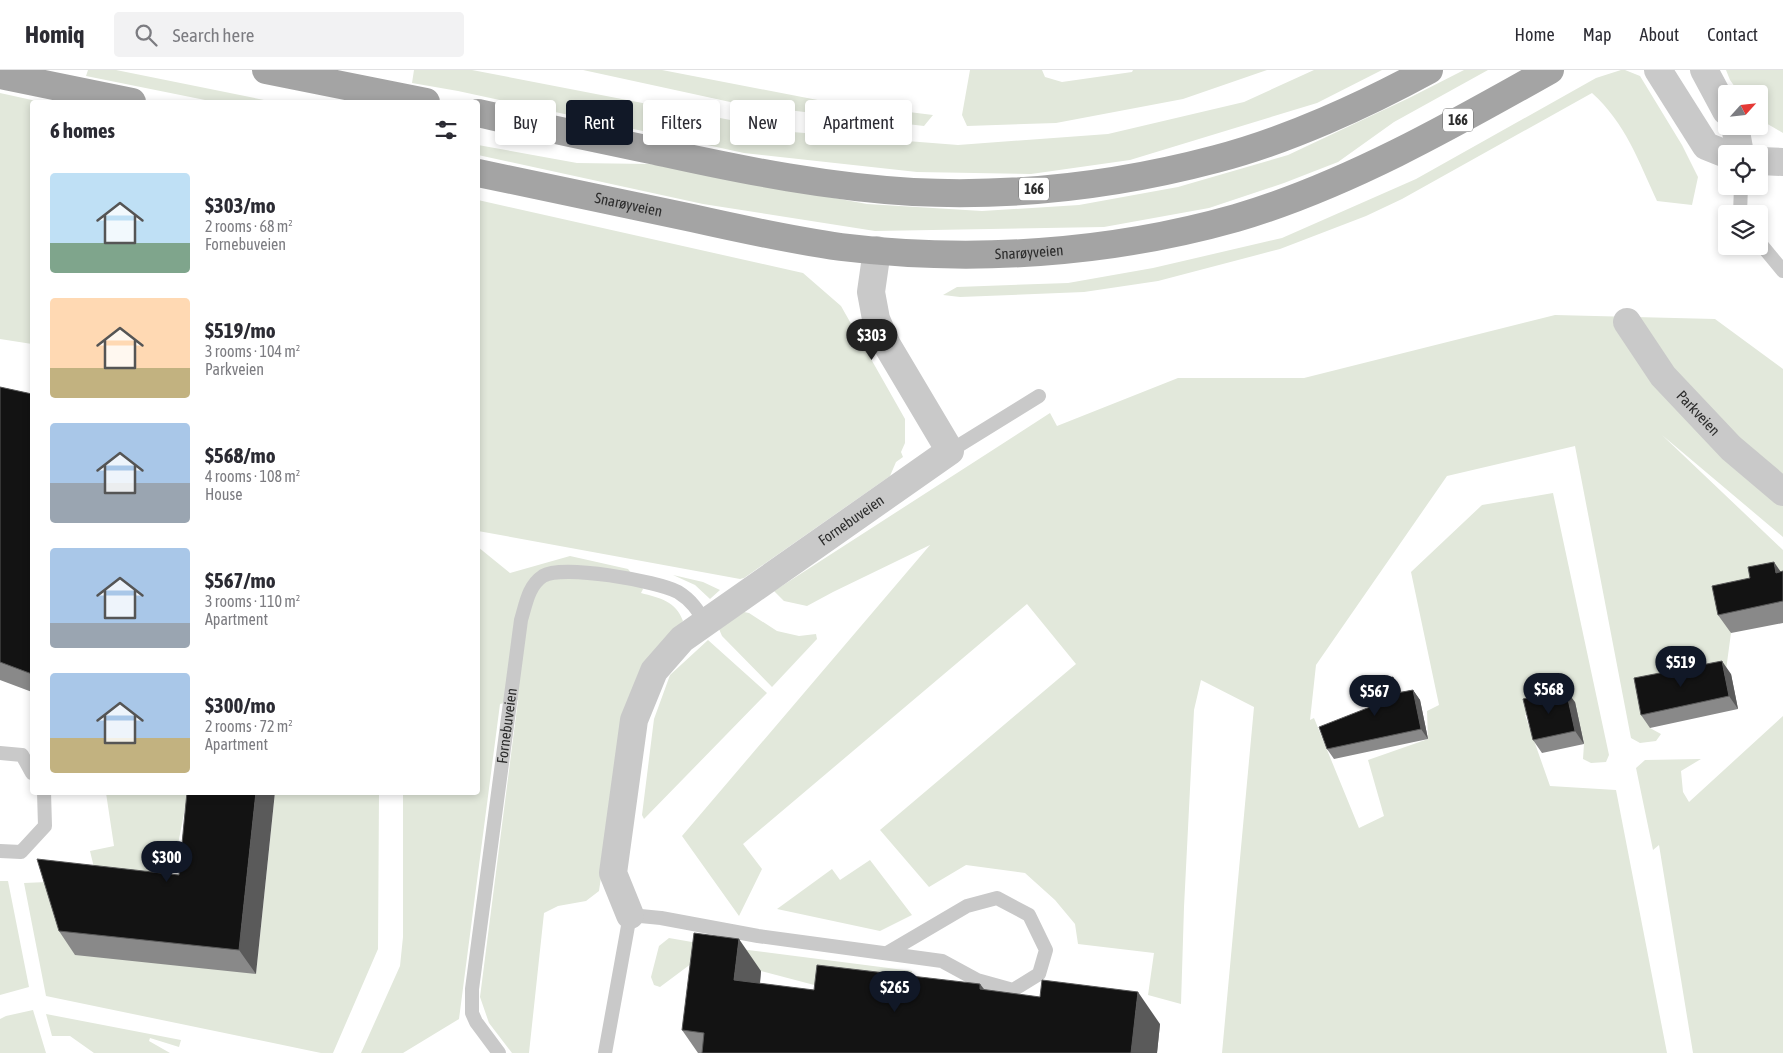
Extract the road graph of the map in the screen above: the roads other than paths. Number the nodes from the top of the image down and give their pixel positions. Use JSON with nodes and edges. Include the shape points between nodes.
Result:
{"nodes":[{"id":1,"x":266,"y":70,"type":"edge"},
{"id":2,"x":1429,"y":70,"type":"edge"},
{"id":3,"x":1550,"y":70,"type":"edge"},
{"id":4,"x":1658,"y":70,"type":"edge"},
{"id":5,"x":1704,"y":70,"type":"edge"},
{"id":6,"x":0,"y":75,"type":"edge"},
{"id":7,"x":1718,"y":96,"type":"edge"},
{"id":8,"x":122,"y":100,"type":"edge"},
{"id":9,"x":416,"y":100,"type":"edge"},
{"id":10,"x":480,"y":113,"type":"edge"},
{"id":11,"x":1718,"y":151,"type":"edge"},
{"id":12,"x":1768,"y":162,"type":"edge"},
{"id":13,"x":1783,"y":162,"type":"edge"},
{"id":14,"x":480,"y":173,"type":"edge"},
{"id":15,"x":877,"y":250,"type":"junction"},
{"id":16,"x":1768,"y":253,"type":"edge"},
{"id":17,"x":1783,"y":271,"type":"edge"},
{"id":18,"x":1627,"y":322,"type":"dead end"},
{"id":19,"x":1039,"y":396,"type":"dead end"},
{"id":20,"x":950,"y":451,"type":"junction"},
{"id":21,"x":1783,"y":492,"type":"edge"},
{"id":22,"x":705,"y":623,"type":"junction"},
{"id":23,"x":0,"y":753,"type":"edge"},
{"id":24,"x":30,"y":769,"type":"edge"},
{"id":25,"x":44,"y":795,"type":"edge"},
{"id":26,"x":0,"y":851,"type":"edge"},
{"id":27,"x":630,"y":915,"type":"junction"},
{"id":28,"x":887,"y":953,"type":"junction"},
{"id":29,"x":499,"y":1053,"type":"edge"},
{"id":30,"x":605,"y":1053,"type":"edge"}],
"edges":[{"from":1,"to":9,"type":"main road"},
{"from":2,"to":10,"type":"main road","number":"166","via":[[1342,113],[1218,159],[1070,187],[987,192],[913,192],[761,174]]},
{"from":3,"to":15,"type":"main road","name":"Snarøyveien","number":"166","via":[[1365,168],[1236,218],[1086,248],[997,254],[918,254]]},
{"from":4,"to":11,"type":"street","via":[[1706,146]]},
{"from":5,"to":7,"type":"street"},
{"from":6,"to":8,"type":"main road"},
{"from":12,"to":13,"type":"street"},
{"from":14,"to":15,"type":"main road","name":"Snarøyveien","number":"166","via":[[750,231]]},
{"from":15,"to":20,"type":"street","via":[[871,292],[876,319],[887,345]]},
{"from":16,"to":17,"type":"lane"},
{"from":18,"to":21,"type":"street","name":"Parkveien","via":[[1663,376],[1731,448]]},
{"from":19,"to":20,"type":"lane","name":"Fornebuveien"},
{"from":20,"to":22,"type":"street","name":"Fornebuveien"},
{"from":22,"to":27,"type":"street","name":"Fornebuveien","via":[[682,639],[654,671],[634,720],[613,874]]},
{"from":22,"to":29,"type":"lane","name":"Fornebuveien","via":[[686,597],[650,582],[560,572],[546,574],[530,590],[521,620],[472,989],[472,1014]]},
{"from":23,"to":24,"type":"lane","via":[[22,755]]},
{"from":25,"to":26,"type":"lane","via":[[45,826],[21,852]]},
{"from":27,"to":28,"type":"lane"},
{"from":27,"to":30,"type":"lane"},
{"from":28,"to":28,"type":"lane","via":[[942,961],[977,980],[1013,990],[1039,974],[1046,950],[1029,914],[998,898],[967,906]]}]}
